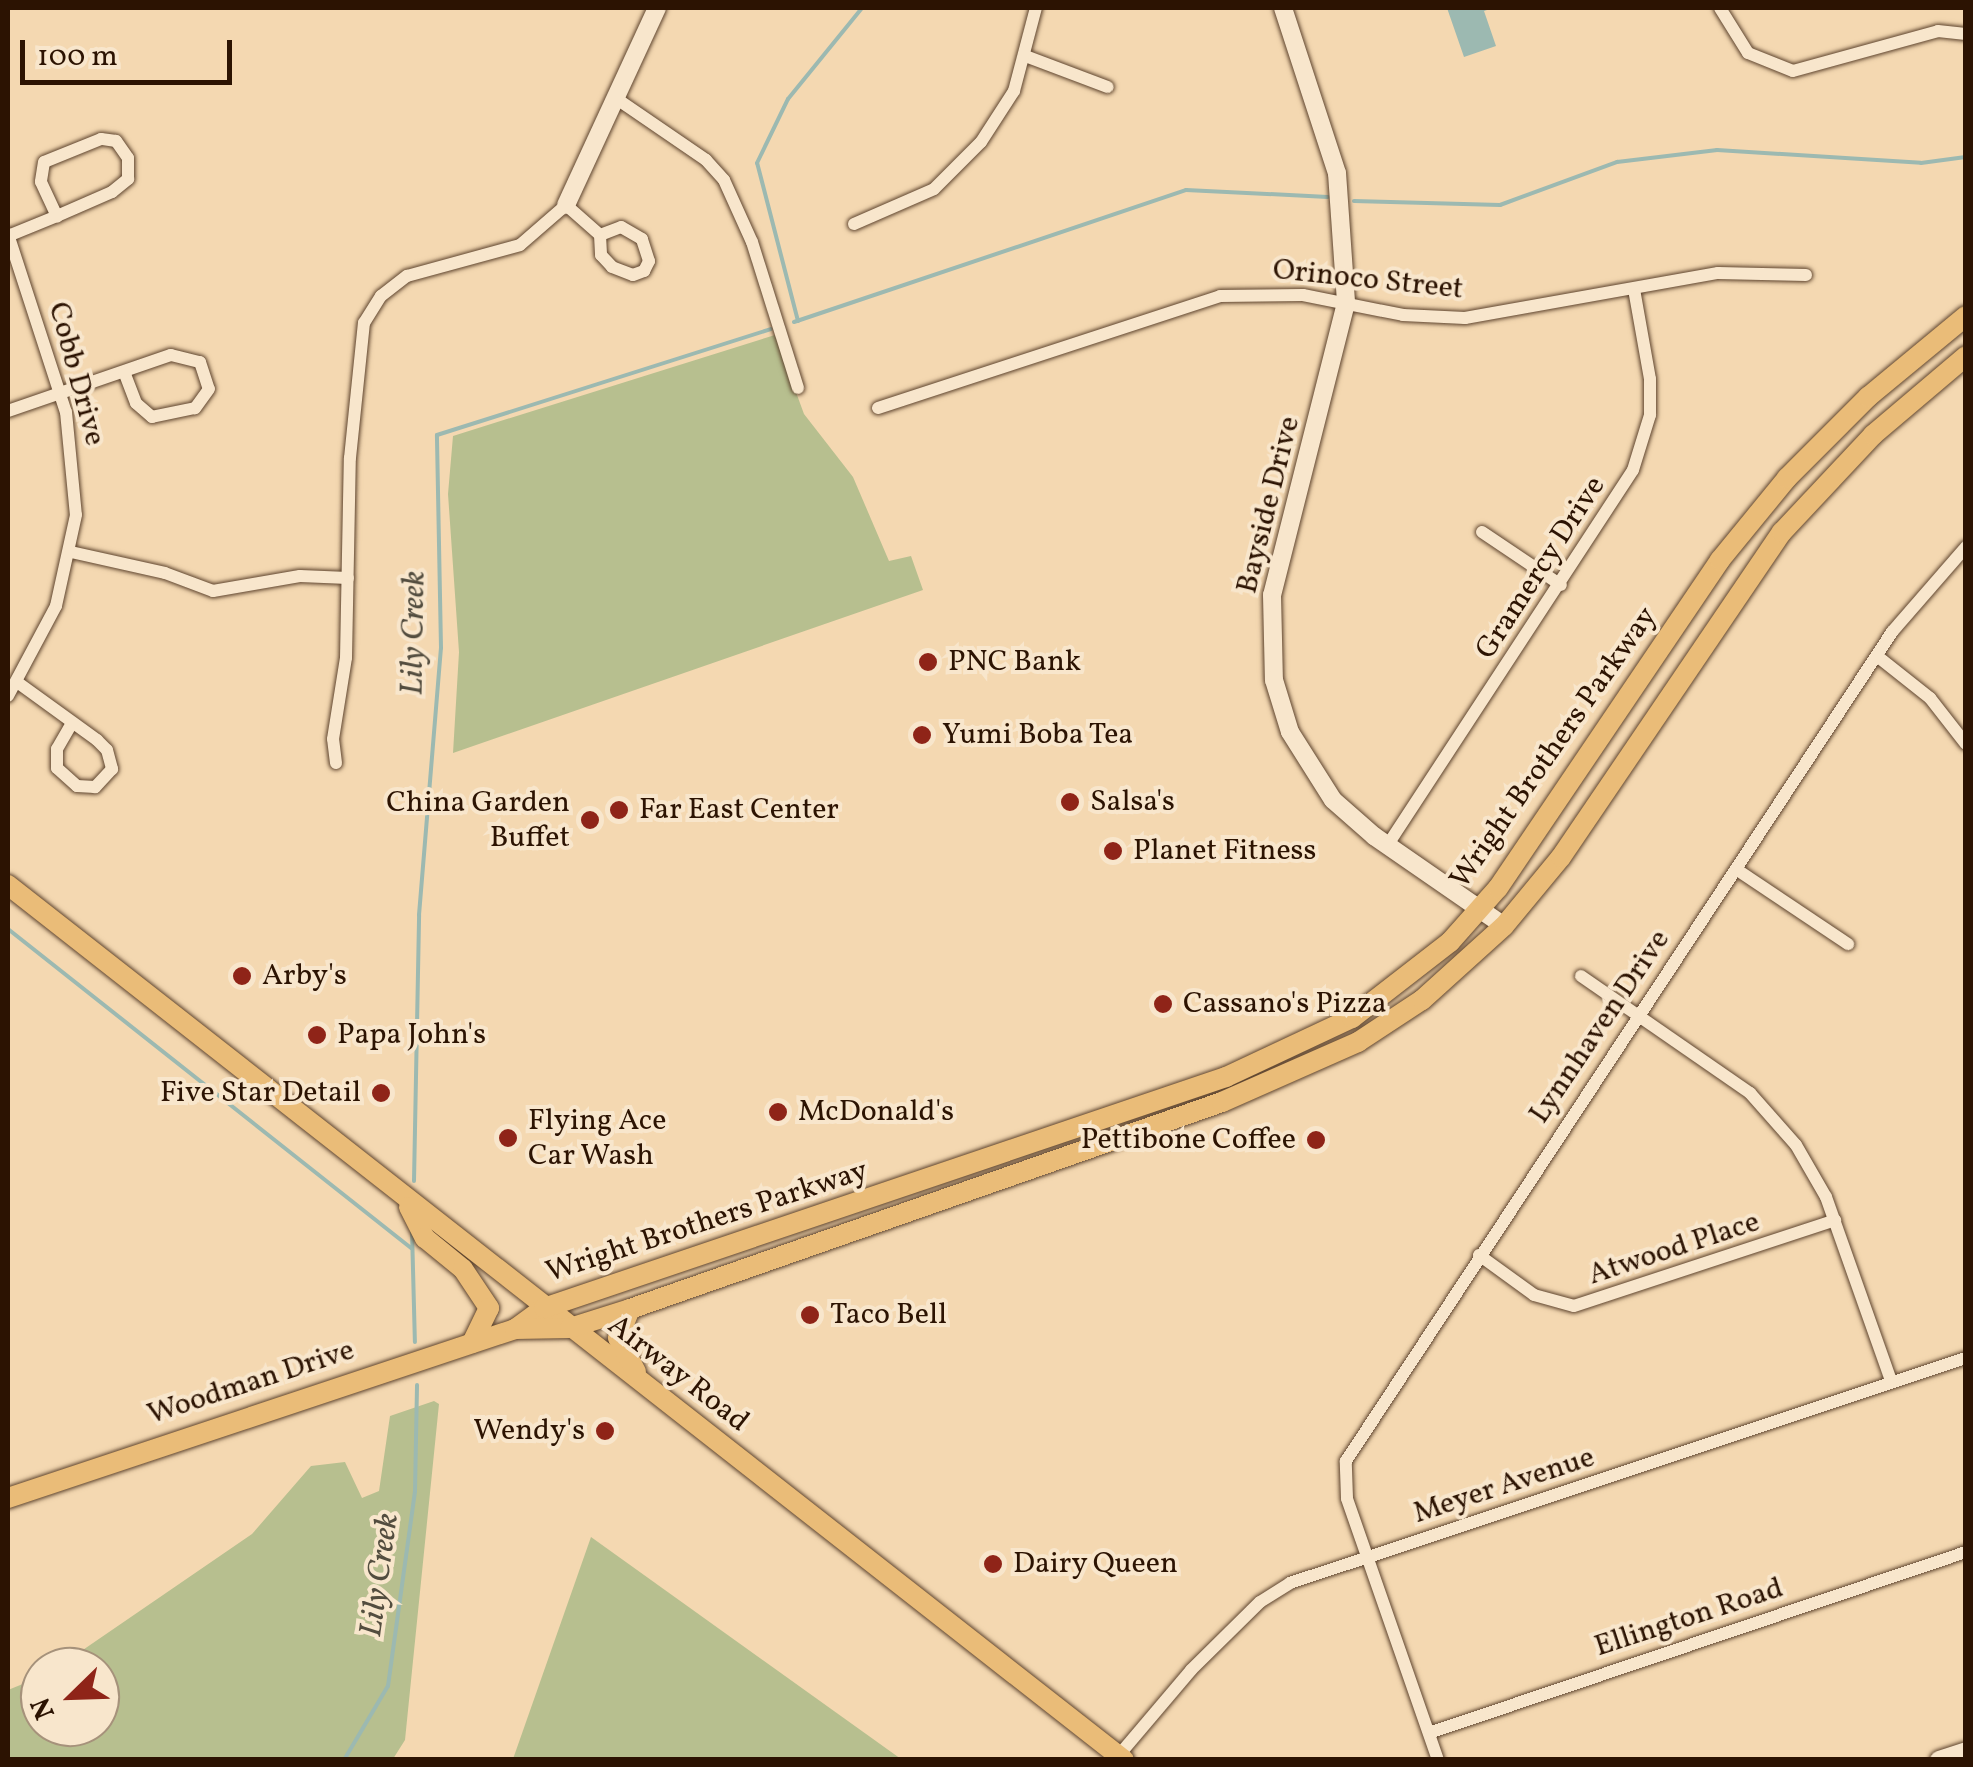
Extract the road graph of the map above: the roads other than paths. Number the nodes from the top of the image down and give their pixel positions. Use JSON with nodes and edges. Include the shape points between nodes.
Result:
{"nodes":[{"id":1,"x":657,"y":8,"type":"edge"},
{"id":2,"x":1036,"y":8,"type":"edge"},
{"id":3,"x":1284,"y":8,"type":"edge"},
{"id":4,"x":1720,"y":8,"type":"edge"},
{"id":5,"x":1966,"y":34,"type":"edge"},
{"id":6,"x":1028,"y":56,"type":"junction"},
{"id":7,"x":1108,"y":87,"type":"dead end"},
{"id":8,"x":616,"y":99,"type":"junction"},
{"id":9,"x":566,"y":205,"type":"junction"},
{"id":10,"x":57,"y":216,"type":"junction"},
{"id":11,"x":854,"y":224,"type":"dead end"},
{"id":12,"x":8,"y":235,"type":"edge"},
{"id":13,"x":600,"y":235,"type":"dead end"},
{"id":14,"x":1806,"y":275,"type":"dead end"},
{"id":15,"x":1634,"y":290,"type":"junction"},
{"id":16,"x":1346,"y":303,"type":"junction"},
{"id":17,"x":1966,"y":316,"type":"edge"},
{"id":18,"x":1966,"y":356,"type":"edge"},
{"id":19,"x":124,"y":372,"type":"junction"},
{"id":20,"x":798,"y":388,"type":"dead end"},
{"id":21,"x":62,"y":395,"type":"junction"},
{"id":22,"x":878,"y":408,"type":"dead end"},
{"id":23,"x":8,"y":412,"type":"edge"},
{"id":24,"x":1482,"y":532,"type":"dead end"},
{"id":25,"x":1966,"y":547,"type":"edge"},
{"id":26,"x":72,"y":552,"type":"junction"},
{"id":27,"x":348,"y":578,"type":"junction"},
{"id":28,"x":1561,"y":585,"type":"junction"},
{"id":29,"x":1877,"y":656,"type":"junction"},
{"id":30,"x":18,"y":682,"type":"junction"},
{"id":31,"x":8,"y":696,"type":"edge"},
{"id":32,"x":72,"y":722,"type":"junction"},
{"id":33,"x":1966,"y":744,"type":"edge"},
{"id":34,"x":336,"y":763,"type":"dead end"},
{"id":35,"x":1388,"y":846,"type":"junction"},
{"id":36,"x":1736,"y":869,"type":"junction"},
{"id":37,"x":8,"y":885,"type":"edge"},
{"id":38,"x":1480,"y":909,"type":"junction"},
{"id":39,"x":1504,"y":926,"type":"junction"},
{"id":40,"x":1848,"y":944,"type":"dead end"},
{"id":41,"x":1581,"y":976,"type":"dead end"},
{"id":42,"x":1638,"y":1014,"type":"junction"},
{"id":43,"x":406,"y":1200,"type":"junction"},
{"id":44,"x":1836,"y":1220,"type":"junction"},
{"id":45,"x":724,"y":1248,"type":"junction"},
{"id":46,"x":1479,"y":1256,"type":"junction"},
{"id":47,"x":544,"y":1308,"type":"junction"},
{"id":48,"x":630,"y":1309,"type":"junction"},
{"id":49,"x":566,"y":1324,"type":"junction"},
{"id":50,"x":515,"y":1329,"type":"junction"},
{"id":51,"x":472,"y":1343,"type":"junction"},
{"id":52,"x":1966,"y":1358,"type":"edge"},
{"id":53,"x":1891,"y":1382,"type":"junction"},
{"id":54,"x":649,"y":1390,"type":"junction"},
{"id":55,"x":8,"y":1498,"type":"edge"},
{"id":56,"x":1966,"y":1552,"type":"edge"},
{"id":57,"x":1368,"y":1558,"type":"junction"},
{"id":58,"x":1428,"y":1732,"type":"junction"},
{"id":59,"x":1966,"y":1750,"type":"edge"},
{"id":60,"x":1122,"y":1757,"type":"edge"},
{"id":61,"x":1438,"y":1760,"type":"edge"},
{"id":62,"x":1939,"y":1760,"type":"edge"}],
"edges":[{"from":1,"to":8,"type":"street"},
{"from":2,"to":6,"type":"street"},
{"from":3,"to":16,"type":"street","name":"Bayside Drive","via":[[1337,173]]},
{"from":4,"to":5,"type":"street","via":[[1748,53],[1792,71],[1938,31]]},
{"from":6,"to":7,"type":"street"},
{"from":6,"to":11,"type":"street","via":[[999,118],[958,168],[914,202]]},
{"from":8,"to":9,"type":"street"},
{"from":8,"to":20,"type":"street","via":[[706,160],[724,180]]},
{"from":9,"to":13,"type":"street"},
{"from":9,"to":27,"type":"street","via":[[520,245],[407,276],[370,310],[350,458]]},
{"from":10,"to":10,"type":"street","via":[[128,179],[128,158],[116,142],[100,139],[44,162],[41,182]]},
{"from":10,"to":12,"type":"street"},
{"from":12,"to":21,"type":"street","name":"Cobb Drive"},
{"from":14,"to":15,"type":"street","name":"Orinoco Street","via":[[1741,271]]},
{"from":15,"to":16,"type":"street","name":"Orinoco Street","via":[[1465,318]]},
{"from":15,"to":28,"type":"street","name":"Gramercy Drive","via":[[1650,379],[1643,445],[1621,494]]},
{"from":16,"to":22,"type":"street","name":"Orinoco Street","via":[[1274,292],[1192,302]]},
{"from":16,"to":35,"type":"street","name":"Bayside Drive","via":[[1283,546],[1270,647],[1281,706],[1303,758],[1333,800]]},
{"from":17,"to":38,"type":"main road","name":"Wright Brothers Parkway","via":[[1868,397],[1786,478],[1720,560]]},
{"from":18,"to":39,"type":"main road","name":"Wright Brothers Parkway","via":[[1873,436],[1782,532],[1561,857]]},
{"from":19,"to":19,"type":"street","via":[[188,355],[209,372],[209,389],[195,408],[152,417],[136,403]]},
{"from":19,"to":21,"type":"street"},
{"from":21,"to":23,"type":"street"},
{"from":21,"to":26,"type":"street","name":"Cobb Drive","via":[[75,471]]},
{"from":24,"to":28,"type":"street"},
{"from":25,"to":29,"type":"street","name":"Lynnhaven Drive"},
{"from":26,"to":27,"type":"street","via":[[213,591],[300,576]]},
{"from":26,"to":30,"type":"street","name":"Cobb Drive","via":[[56,606]]},
{"from":27,"to":34,"type":"street"},
{"from":28,"to":35,"type":"street","name":"Gramercy Drive"},
{"from":29,"to":33,"type":"street","via":[[1930,698]]},
{"from":29,"to":36,"type":"street","name":"Lynnhaven Drive"},
{"from":30,"to":31,"type":"street","name":"Cobb Drive"},
{"from":30,"to":32,"type":"street"},
{"from":32,"to":32,"type":"street","via":[[112,760],[109,777],[95,788],[78,786],[57,768],[57,748]]},
{"from":35,"to":38,"type":"street","name":"Bayside Drive"},
{"from":36,"to":40,"type":"street"},
{"from":36,"to":42,"type":"street","name":"Lynnhaven Drive"},
{"from":37,"to":43,"type":"main road","name":"Airway Road"},
{"from":38,"to":39,"type":"street","name":"Bayside Drive"},
{"from":38,"to":45,"type":"main road","name":"Wright Brothers Parkway","via":[[1408,978],[1352,1018],[1288,1051]]},
{"from":39,"to":48,"type":"main road","name":"Wright Brothers Parkway","via":[[1410,1007],[1358,1042],[1275,1081]]},
{"from":41,"to":42,"type":"street"},
{"from":42,"to":44,"type":"street","via":[[1762,1106],[1811,1168]]},
{"from":42,"to":46,"type":"street","name":"Lynnhaven Drive"},
{"from":43,"to":47,"type":"main road","name":"Airway Road"},
{"from":43,"to":51,"type":"main road","via":[[424,1238],[463,1269],[489,1308]]},
{"from":44,"to":46,"type":"street","name":"Atwood Place","via":[[1574,1306],[1534,1295]]},
{"from":44,"to":53,"type":"street"},
{"from":45,"to":47,"type":"main road","name":"Wright Brothers Parkway"},
{"from":45,"to":49,"type":"main road","via":[[646,1293]]},
{"from":46,"to":57,"type":"street","name":"Lynnhaven Drive","via":[[1346,1461],[1344,1486]]},
{"from":47,"to":49,"type":"main road","name":"Airway Road"},
{"from":47,"to":50,"type":"main road","name":"Wright Brothers Parkway"},
{"from":48,"to":49,"type":"main road","name":"Wright Brothers Parkway"},
{"from":48,"to":54,"type":"main road","via":[[618,1338]]},
{"from":49,"to":50,"type":"main road","name":"Wright Brothers Parkway"},
{"from":49,"to":54,"type":"main road","name":"Airway Road"},
{"from":50,"to":51,"type":"main road","name":"Woodman Drive"},
{"from":51,"to":55,"type":"main road","name":"Woodman Drive"},
{"from":52,"to":53,"type":"street","name":"Meyer Avenue"},
{"from":53,"to":57,"type":"street","name":"Meyer Avenue"},
{"from":54,"to":60,"type":"main road","name":"Airway Road"},
{"from":56,"to":58,"type":"street","name":"Ellington Road"},
{"from":57,"to":58,"type":"street","name":"Lynnhaven Drive"},
{"from":57,"to":60,"type":"street","name":"Meyer Avenue","via":[[1290,1583],[1260,1602],[1190,1670]]},
{"from":58,"to":61,"type":"street","name":"Lynnhaven Drive"},
{"from":59,"to":62,"type":"street"}]}
